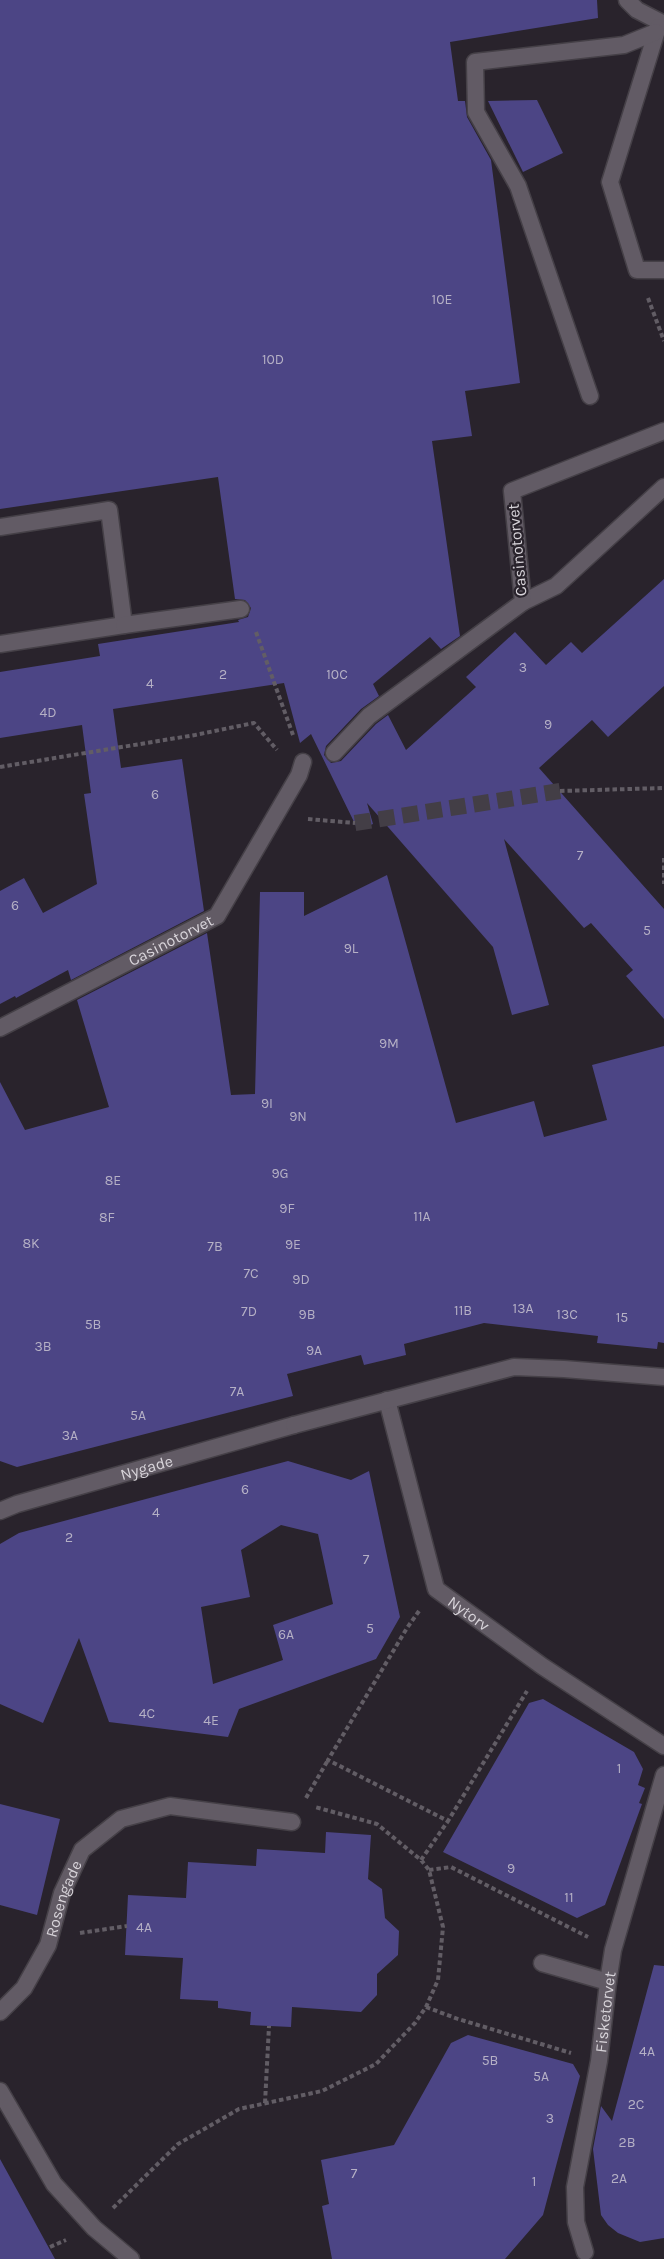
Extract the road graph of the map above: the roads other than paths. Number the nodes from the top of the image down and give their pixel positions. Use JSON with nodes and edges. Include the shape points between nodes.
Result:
{"nodes":[{"id":1,"x":627,"y":0,"type":"edge"},
{"id":2,"x":660,"y":26,"type":"edge"},
{"id":3,"x":664,"y":270,"type":"edge"},
{"id":4,"x":590,"y":396,"type":"dead end"},
{"id":5,"x":664,"y":431,"type":"edge"},
{"id":6,"x":664,"y":487,"type":"edge"},
{"id":7,"x":0,"y":527,"type":"edge"},
{"id":8,"x":523,"y":602,"type":"junction"},
{"id":9,"x":247,"y":615,"type":"road end"},
{"id":10,"x":124,"y":625,"type":"junction"},
{"id":11,"x":0,"y":644,"type":"edge"},
{"id":12,"x":334,"y":753,"type":"dead end"},
{"id":13,"x":301,"y":769,"type":"road end"},
{"id":14,"x":0,"y":1028,"type":"edge"},
{"id":15,"x":664,"y":1377,"type":"edge"},
{"id":16,"x":387,"y":1400,"type":"junction"},
{"id":17,"x":0,"y":1511,"type":"edge"},
{"id":18,"x":664,"y":1746,"type":"edge"},
{"id":19,"x":664,"y":1775,"type":"edge"},
{"id":20,"x":292,"y":1822,"type":"road end"},
{"id":21,"x":542,"y":1963,"type":"dead end"},
{"id":22,"x":608,"y":1982,"type":"junction"},
{"id":23,"x":0,"y":2012,"type":"edge"},
{"id":24,"x":0,"y":2091,"type":"edge"},
{"id":25,"x":586,"y":2257,"type":"edge"},
{"id":26,"x":131,"y":2259,"type":"edge"}],
"edges":[{"from":1,"to":2,"type":"street"},
{"from":2,"to":3,"type":"street","via":[[610,182],[637,270]]},
{"from":2,"to":4,"type":"street","via":[[624,45],[474,62],[476,112],[518,186]]},
{"from":5,"to":8,"type":"street","name":"Casinotorvet","via":[[512,491]]},
{"from":6,"to":8,"type":"street","via":[[556,586]]},
{"from":7,"to":10,"type":"street","via":[[109,510]]},
{"from":8,"to":12,"type":"street","name":"Casinotorvet","via":[[369,716]]},
{"from":9,"to":10,"type":"street"},
{"from":10,"to":11,"type":"street"},
{"from":13,"to":14,"type":"street","name":"Casinotorvet","via":[[217,915]]},
{"from":15,"to":16,"type":"street","via":[[514,1367]]},
{"from":16,"to":17,"type":"street","name":"Nygade"},
{"from":16,"to":18,"type":"street","name":"Nytorv","via":[[436,1589],[542,1666]]},
{"from":19,"to":22,"type":"street","name":"Fisketorvet","via":[[613,1950]]},
{"from":20,"to":23,"type":"street","name":"Rosengade","via":[[170,1806],[121,1819],[82,1850],[62,1893],[48,1945],[24,1989]]},
{"from":21,"to":22,"type":"street"},
{"from":22,"to":25,"type":"street","name":"Fisketorvet","via":[[599,2061],[575,2187],[576,2222]]},
{"from":24,"to":26,"type":"street","via":[[54,2184],[94,2228]]}]}
